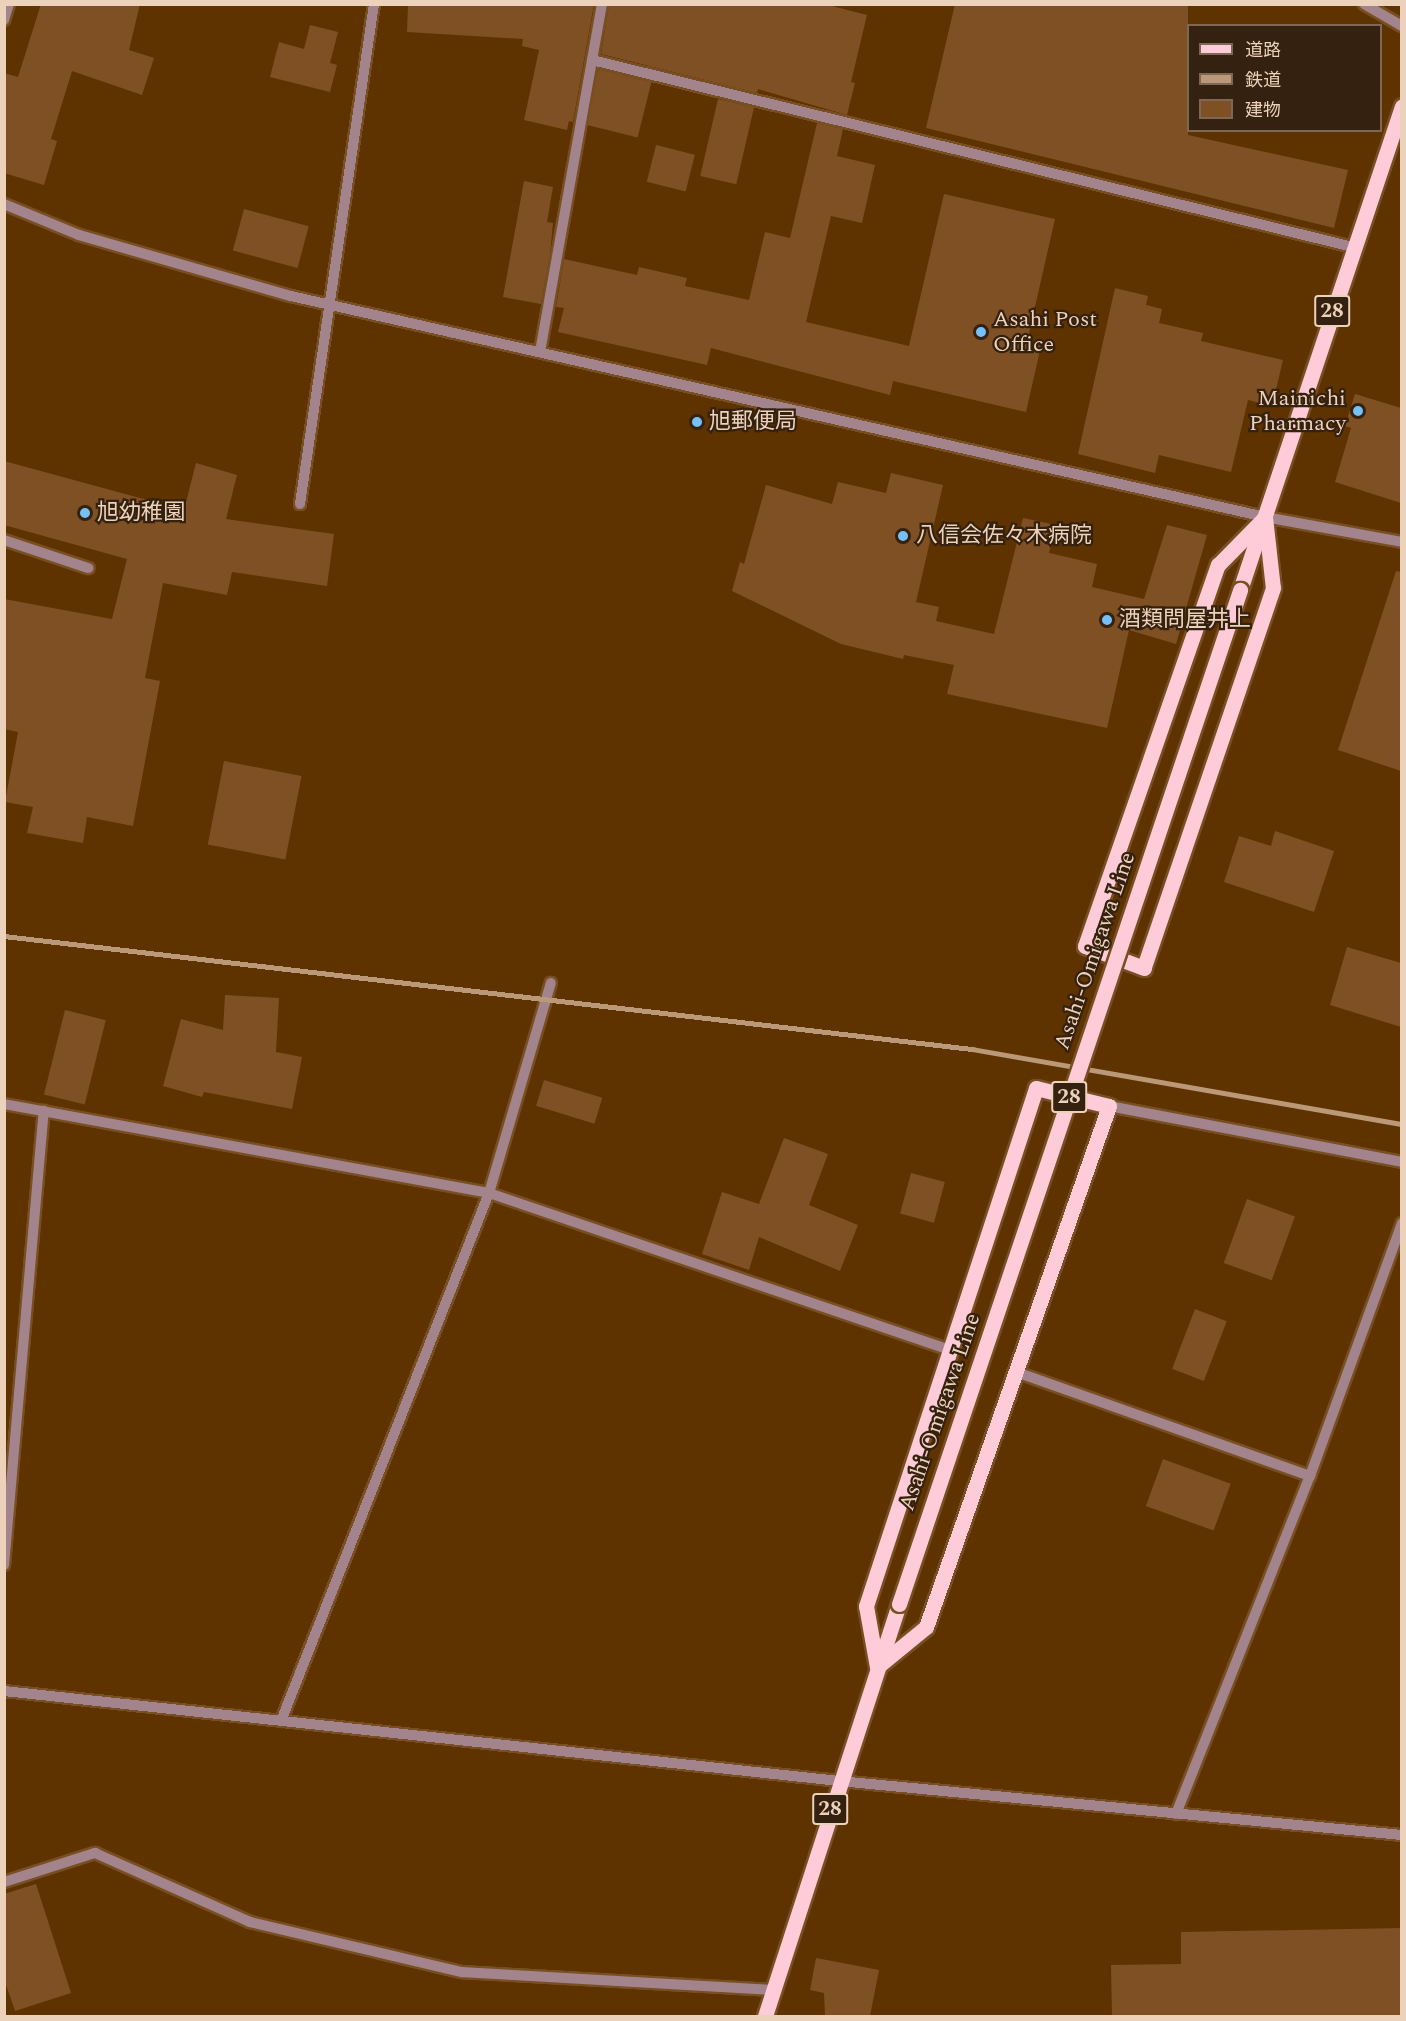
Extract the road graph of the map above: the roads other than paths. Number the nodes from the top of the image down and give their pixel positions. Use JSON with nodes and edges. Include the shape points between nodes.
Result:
{"nodes":[{"id":1,"x":9,"y":4,"type":"edge"},
{"id":2,"x":374,"y":4,"type":"edge"},
{"id":3,"x":602,"y":4,"type":"edge"},
{"id":4,"x":1364,"y":4,"type":"edge"},
{"id":5,"x":4,"y":20,"type":"edge"},
{"id":6,"x":1401,"y":26,"type":"edge"},
{"id":7,"x":592,"y":60,"type":"junction"},
{"id":8,"x":1401,"y":106,"type":"edge"},
{"id":9,"x":5,"y":208,"type":"edge"},
{"id":10,"x":1353,"y":247,"type":"junction"},
{"id":11,"x":330,"y":305,"type":"junction"},
{"id":12,"x":540,"y":352,"type":"junction"},
{"id":13,"x":300,"y":504,"type":"dead end"},
{"id":14,"x":1265,"y":517,"type":"junction"},
{"id":15,"x":4,"y":540,"type":"edge"},
{"id":16,"x":1401,"y":542,"type":"edge"},
{"id":17,"x":88,"y":568,"type":"dead end"},
{"id":18,"x":550,"y":983,"type":"dead end"},
{"id":19,"x":4,"y":1104,"type":"edge"},
{"id":20,"x":1109,"y":1106,"type":"junction"},
{"id":21,"x":44,"y":1111,"type":"junction"},
{"id":22,"x":1401,"y":1162,"type":"edge"},
{"id":23,"x":489,"y":1193,"type":"junction"},
{"id":24,"x":1401,"y":1223,"type":"edge"},
{"id":25,"x":952,"y":1352,"type":"junction"},
{"id":26,"x":1016,"y":1372,"type":"junction"},
{"id":27,"x":1310,"y":1476,"type":"junction"},
{"id":28,"x":4,"y":1565,"type":"edge"},
{"id":29,"x":877,"y":1667,"type":"junction"},
{"id":30,"x":4,"y":1691,"type":"edge"},
{"id":31,"x":281,"y":1721,"type":"junction"},
{"id":32,"x":839,"y":1781,"type":"junction"},
{"id":33,"x":1176,"y":1814,"type":"junction"},
{"id":34,"x":1401,"y":1835,"type":"edge"},
{"id":35,"x":4,"y":1882,"type":"edge"},
{"id":36,"x":772,"y":1990,"type":"junction"},
{"id":37,"x":765,"y":2016,"type":"edge"}],
"edges":[{"from":1,"to":5,"type":"street"},
{"from":2,"to":11,"type":"street"},
{"from":3,"to":7,"type":"street"},
{"from":4,"to":6,"type":"street"},
{"from":7,"to":10,"type":"street"},
{"from":7,"to":12,"type":"street"},
{"from":8,"to":10,"type":"main road","name":"Asahi-Omigawa Line","number":"28"},
{"from":9,"to":11,"type":"street","via":[[148,256]]},
{"from":10,"to":14,"type":"main road","name":"Asahi-Omigawa Line","number":"28"},
{"from":11,"to":12,"type":"street"},
{"from":11,"to":13,"type":"street"},
{"from":12,"to":14,"type":"street"},
{"from":14,"to":14,"type":"main road","via":[[1273,588],[1144,968],[1085,946],[1218,565]]},
{"from":14,"to":16,"type":"street"},
{"from":14,"to":29,"type":"main road","name":"Asahi-Omigawa Line","number":"28","bridge":true},
{"from":15,"to":17,"type":"street"},
{"from":18,"to":23,"type":"street"},
{"from":19,"to":21,"type":"street"},
{"from":20,"to":22,"type":"street"},
{"from":20,"to":25,"type":"main road","via":[[1036,1088]]},
{"from":20,"to":26,"type":"main road"},
{"from":21,"to":23,"type":"street"},
{"from":21,"to":28,"type":"street"},
{"from":23,"to":25,"type":"street"},
{"from":23,"to":31,"type":"street"},
{"from":24,"to":27,"type":"street"},
{"from":25,"to":29,"type":"main road","via":[[866,1606]]},
{"from":26,"to":27,"type":"street"},
{"from":26,"to":29,"type":"main road","via":[[926,1627]]},
{"from":27,"to":33,"type":"street"},
{"from":29,"to":32,"type":"main road","name":"Asahi-Omigawa Line","number":"28"},
{"from":30,"to":31,"type":"street"},
{"from":31,"to":32,"type":"street"},
{"from":32,"to":33,"type":"street"},
{"from":32,"to":36,"type":"main road","name":"Asahi-Omigawa Line","number":"28"},
{"from":33,"to":34,"type":"street"},
{"from":35,"to":36,"type":"street","via":[[95,1853],[250,1922],[462,1972]]},
{"from":36,"to":37,"type":"main road","name":"Asahi-Omigawa Line","number":"28"}]}
